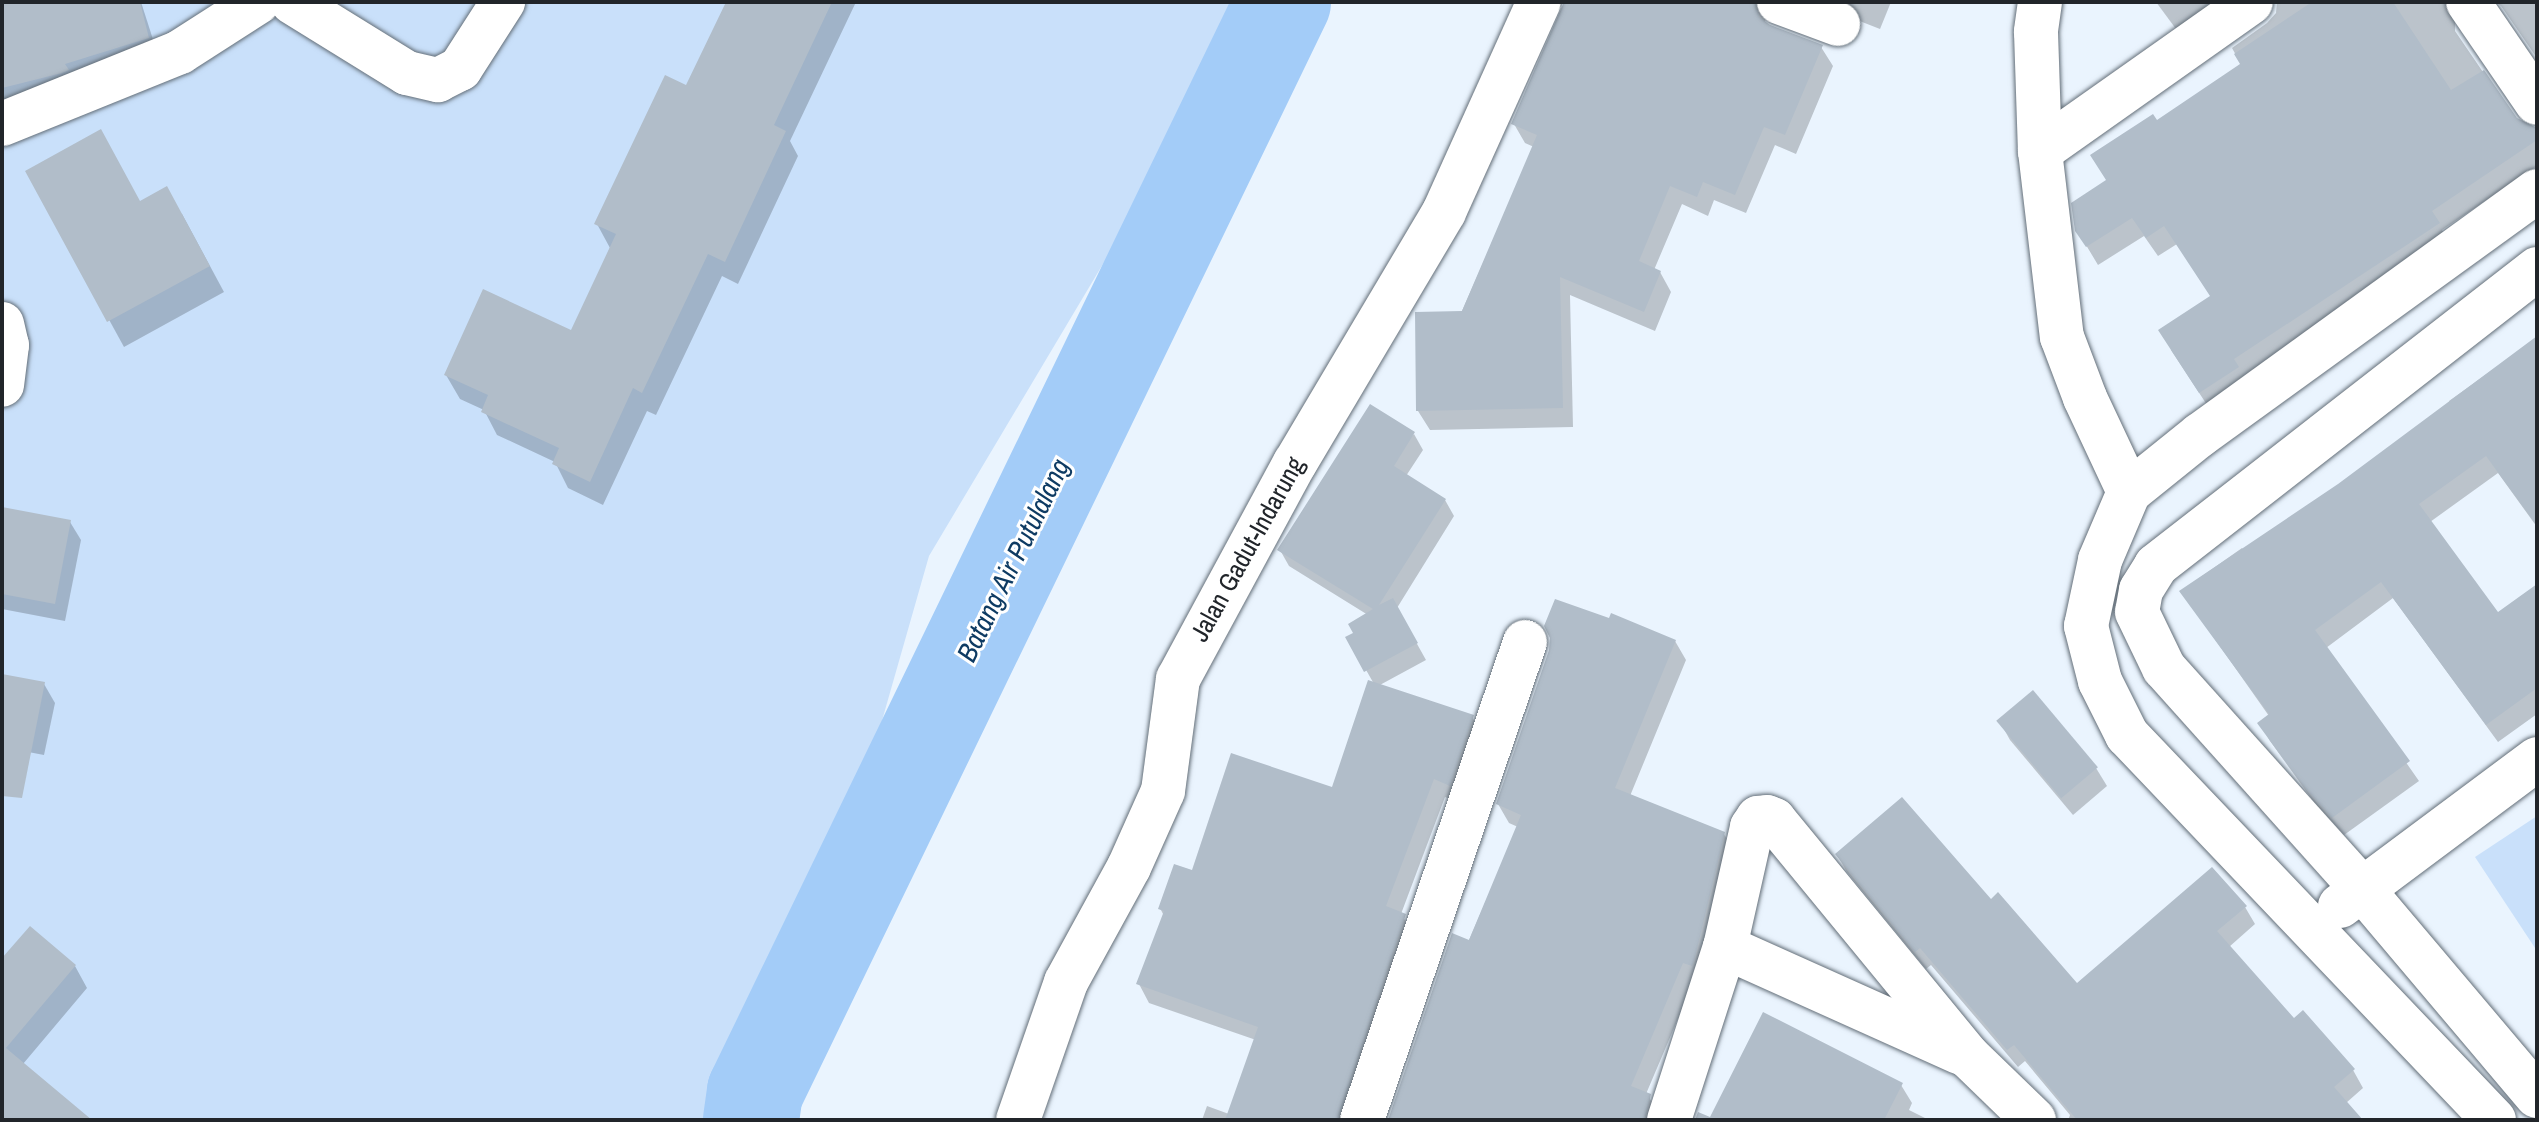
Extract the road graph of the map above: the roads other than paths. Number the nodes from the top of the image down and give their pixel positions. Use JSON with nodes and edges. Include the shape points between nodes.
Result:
{"nodes":[{"id":1,"x":258,"y":2,"type":"edge"},
{"id":2,"x":292,"y":2,"type":"edge"},
{"id":3,"x":503,"y":2,"type":"edge"},
{"id":4,"x":1539,"y":2,"type":"edge"},
{"id":5,"x":1779,"y":2,"type":"edge"},
{"id":6,"x":2040,"y":2,"type":"edge"},
{"id":7,"x":2251,"y":2,"type":"edge"},
{"id":8,"x":2468,"y":2,"type":"edge"},
{"id":9,"x":1838,"y":24,"type":"dead end"},
{"id":10,"x":2537,"y":103,"type":"edge"},
{"id":11,"x":2,"y":124,"type":"edge"},
{"id":12,"x":2040,"y":151,"type":"junction"},
{"id":13,"x":2537,"y":191,"type":"edge"},
{"id":14,"x":2537,"y":269,"type":"edge"},
{"id":15,"x":2,"y":324,"type":"edge"},
{"id":16,"x":2,"y":385,"type":"edge"},
{"id":17,"x":2129,"y":492,"type":"junction"},
{"id":18,"x":1525,"y":642,"type":"dead end"},
{"id":19,"x":2537,"y":759,"type":"edge"},
{"id":20,"x":2362,"y":889,"type":"junction"},
{"id":21,"x":2312,"y":927,"type":"junction"},
{"id":22,"x":1725,"y":947,"type":"junction"},
{"id":23,"x":1968,"y":1056,"type":"junction"},
{"id":24,"x":2537,"y":1096,"type":"edge"},
{"id":25,"x":1018,"y":1120,"type":"edge"},
{"id":26,"x":1362,"y":1120,"type":"edge"},
{"id":27,"x":1669,"y":1120,"type":"edge"},
{"id":28,"x":2034,"y":1120,"type":"edge"},
{"id":29,"x":2494,"y":1120,"type":"edge"}],
"edges":[{"from":1,"to":11,"type":"street","via":[[180,52]]},
{"from":2,"to":3,"type":"street","via":[[407,73],[438,80],[460,69]]},
{"from":4,"to":25,"type":"street","name":"Jalan Gadut-Indarung","via":[[1444,212],[1295,463],[1178,679],[1163,791],[1129,867],[1066,982]]},
{"from":5,"to":9,"type":"street"},
{"from":6,"to":12,"type":"street"},
{"from":7,"to":12,"type":"street"},
{"from":8,"to":10,"type":"street"},
{"from":12,"to":17,"type":"street","via":[[2062,337]]},
{"from":13,"to":17,"type":"street"},
{"from":14,"to":20,"type":"street","via":[[2156,566],[2141,590],[2137,612],[2164,668]]},
{"from":15,"to":16,"type":"street","via":[[7,345]]},
{"from":17,"to":21,"type":"street","via":[[2100,560],[2086,626],[2100,681],[2127,735]]},
{"from":18,"to":26,"type":"street"},
{"from":19,"to":20,"type":"street"},
{"from":20,"to":21,"type":"street"},
{"from":20,"to":24,"type":"street"},
{"from":21,"to":29,"type":"street"},
{"from":22,"to":23,"type":"street"},
{"from":22,"to":23,"type":"street","via":[[1752,827],[1758,818],[1767,817]]},
{"from":22,"to":27,"type":"street"},
{"from":23,"to":28,"type":"street"}]}
